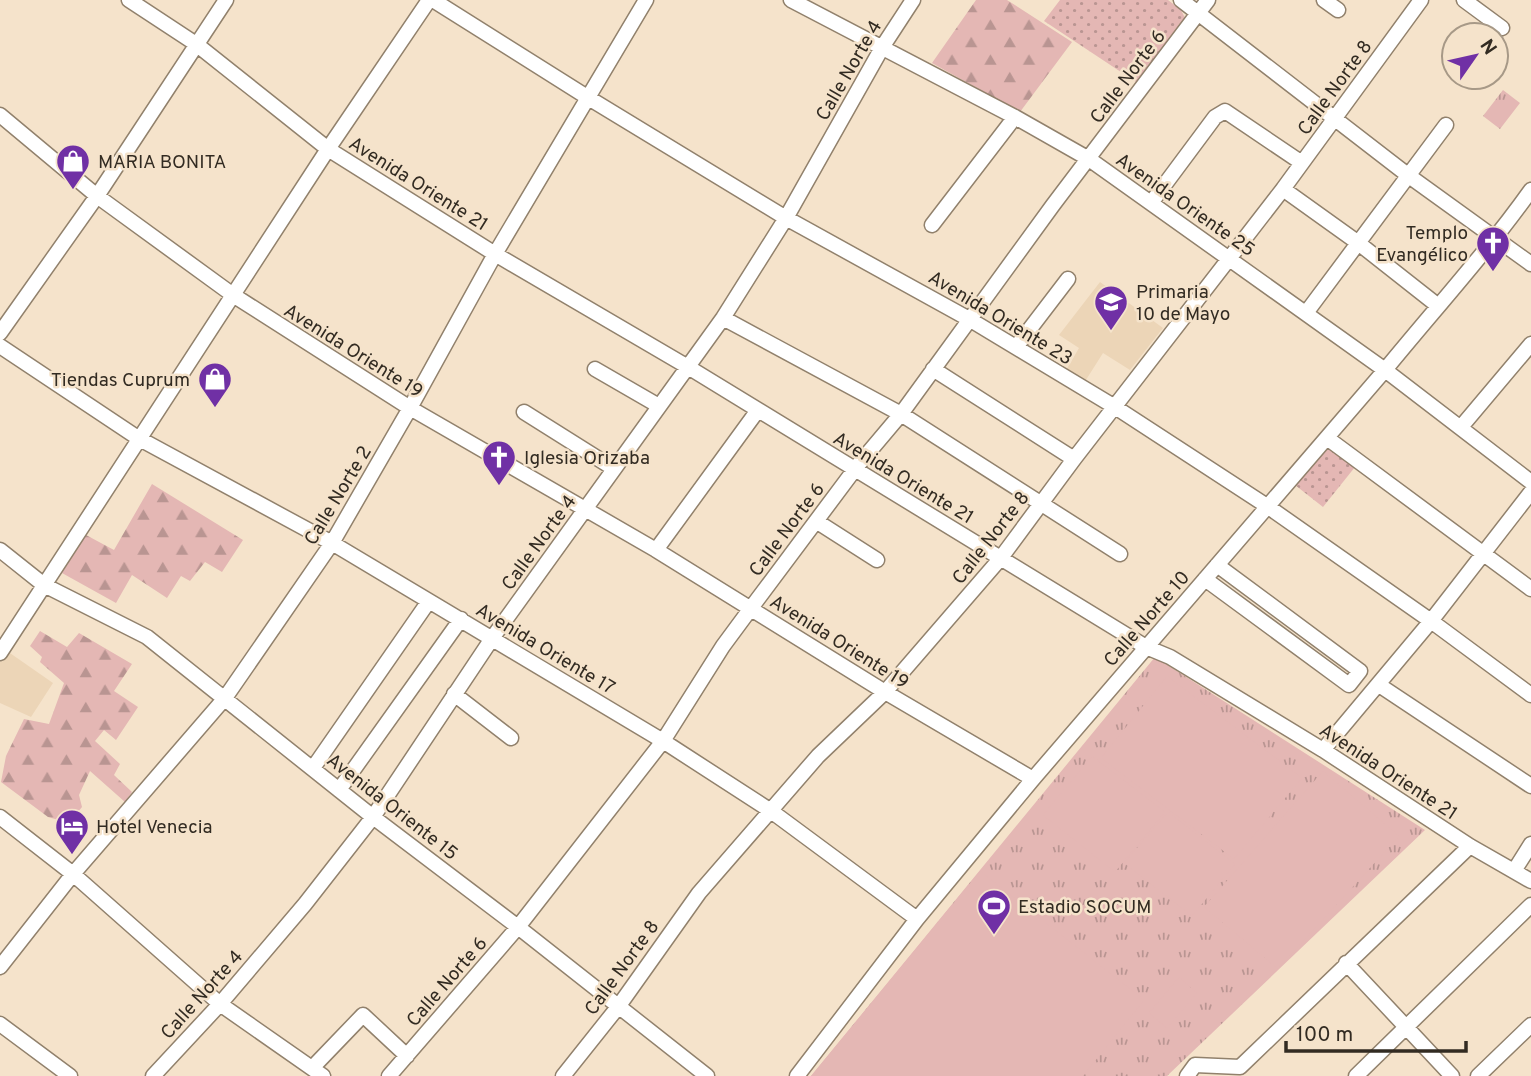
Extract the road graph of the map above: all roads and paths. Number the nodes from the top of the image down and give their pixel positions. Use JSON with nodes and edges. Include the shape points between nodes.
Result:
{"nodes":[{"id":1,"x":129,"y":0,"type":"edge"},
{"id":2,"x":226,"y":0,"type":"edge"},
{"id":3,"x":431,"y":0,"type":"edge"},
{"id":4,"x":646,"y":0,"type":"edge"},
{"id":5,"x":791,"y":0,"type":"edge"},
{"id":6,"x":913,"y":0,"type":"edge"},
{"id":7,"x":1181,"y":0,"type":"edge"},
{"id":8,"x":1208,"y":0,"type":"edge"},
{"id":9,"x":1324,"y":0,"type":"edge"},
{"id":10,"x":1421,"y":0,"type":"edge"},
{"id":11,"x":1464,"y":0,"type":"edge"},
{"id":12,"x":1338,"y":10,"type":"dead end"},
{"id":13,"x":1199,"y":13,"type":"junction"},
{"id":14,"x":1494,"y":21,"type":"edge"},
{"id":15,"x":196,"y":44,"type":"junction"},
{"id":16,"x":883,"y":46,"type":"junction"},
{"id":17,"x":587,"y":97,"type":"junction"},
{"id":18,"x":0,"y":115,"type":"edge"},
{"id":19,"x":1015,"y":117,"type":"junction"},
{"id":20,"x":1335,"y":118,"type":"junction"},
{"id":21,"x":1446,"y":125,"type":"dead end"},
{"id":22,"x":328,"y":149,"type":"junction"},
{"id":23,"x":1089,"y":159,"type":"junction"},
{"id":24,"x":1302,"y":163,"type":"junction"},
{"id":25,"x":1409,"y":176,"type":"junction"},
{"id":26,"x":1283,"y":189,"type":"junction"},
{"id":27,"x":1531,"y":190,"type":"edge"},
{"id":28,"x":97,"y":196,"type":"junction"},
{"id":29,"x":1151,"y":203,"type":"junction"},
{"id":30,"x":786,"y":218,"type":"junction"},
{"id":31,"x":932,"y":225,"type":"dead end"},
{"id":32,"x":1497,"y":238,"type":"junction"},
{"id":33,"x":1357,"y":242,"type":"junction"},
{"id":34,"x":495,"y":254,"type":"junction"},
{"id":35,"x":1229,"y":258,"type":"junction"},
{"id":36,"x":1531,"y":264,"type":"edge"},
{"id":37,"x":1068,"y":279,"type":"dead end"},
{"id":38,"x":233,"y":295,"type":"junction"},
{"id":39,"x":1437,"y":305,"type":"junction"},
{"id":40,"x":1306,"y":313,"type":"junction"},
{"id":41,"x":723,"y":318,"type":"junction"},
{"id":42,"x":969,"y":319,"type":"junction"},
{"id":43,"x":0,"y":333,"type":"edge"},
{"id":44,"x":1531,"y":344,"type":"edge"},
{"id":45,"x":0,"y":346,"type":"edge"},
{"id":46,"x":1016,"y":347,"type":"junction"},
{"id":47,"x":688,"y":367,"type":"junction"},
{"id":48,"x":595,"y":369,"type":"dead end"},
{"id":49,"x":933,"y":369,"type":"junction"},
{"id":50,"x":1385,"y":370,"type":"junction"},
{"id":51,"x":659,"y":406,"type":"junction"},
{"id":52,"x":1115,"y":407,"type":"junction"},
{"id":53,"x":410,"y":408,"type":"junction"},
{"id":54,"x":758,"y":410,"type":"junction"},
{"id":55,"x":524,"y":412,"type":"dead end"},
{"id":56,"x":901,"y":414,"type":"junction"},
{"id":57,"x":1461,"y":427,"type":"junction"},
{"id":58,"x":138,"y":438,"type":"junction"},
{"id":59,"x":1327,"y":438,"type":"junction"},
{"id":60,"x":1074,"y":459,"type":"junction"},
{"id":61,"x":613,"y":468,"type":"junction"},
{"id":62,"x":855,"y":470,"type":"junction"},
{"id":63,"x":1531,"y":482,"type":"edge"},
{"id":64,"x":1531,"y":492,"type":"edge"},
{"id":65,"x":1041,"y":503,"type":"junction"},
{"id":66,"x":1267,"y":506,"type":"junction"},
{"id":67,"x":586,"y":510,"type":"junction"},
{"id":68,"x":816,"y":521,"type":"junction"},
{"id":69,"x":332,"y":543,"type":"junction"},
{"id":70,"x":0,"y":550,"type":"edge"},
{"id":71,"x":656,"y":550,"type":"junction"},
{"id":72,"x":1484,"y":553,"type":"junction"},
{"id":73,"x":1120,"y":554,"type":"dead end"},
{"id":74,"x":1000,"y":559,"type":"junction"},
{"id":75,"x":877,"y":560,"type":"dead end"},
{"id":76,"x":1217,"y":565,"type":"junction"},
{"id":77,"x":1205,"y":579,"type":"junction"},
{"id":78,"x":44,"y":585,"type":"junction"},
{"id":79,"x":1531,"y":589,"type":"edge"},
{"id":80,"x":429,"y":601,"type":"junction"},
{"id":81,"x":751,"y":609,"type":"junction"},
{"id":82,"x":461,"y":619,"type":"junction"},
{"id":83,"x":1431,"y":621,"type":"junction"},
{"id":84,"x":1297,"y":624,"type":"junction"},
{"id":85,"x":493,"y":637,"type":"junction"},
{"id":86,"x":1287,"y":639,"type":"junction"},
{"id":87,"x":1146,"y":647,"type":"junction"},
{"id":88,"x":0,"y":653,"type":"edge"},
{"id":89,"x":1379,"y":685,"type":"junction"},
{"id":90,"x":885,"y":692,"type":"junction"},
{"id":91,"x":453,"y":694,"type":"junction"},
{"id":92,"x":1531,"y":695,"type":"edge"},
{"id":93,"x":225,"y":698,"type":"junction"},
{"id":94,"x":511,"y":738,"type":"dead end"},
{"id":95,"x":663,"y":741,"type":"junction"},
{"id":96,"x":1323,"y":750,"type":"junction"},
{"id":97,"x":313,"y":768,"type":"junction"},
{"id":98,"x":1033,"y":779,"type":"junction"},
{"id":99,"x":1531,"y":786,"type":"edge"},
{"id":100,"x":339,"y":790,"type":"junction"},
{"id":101,"x":771,"y":810,"type":"junction"},
{"id":102,"x":0,"y":817,"type":"edge"},
{"id":103,"x":373,"y":817,"type":"junction"},
{"id":104,"x":1531,"y":844,"type":"edge"},
{"id":105,"x":1470,"y":846,"type":"junction"},
{"id":106,"x":1514,"y":871,"type":"junction"},
{"id":107,"x":73,"y":874,"type":"junction"},
{"id":108,"x":1531,"y":881,"type":"edge"},
{"id":109,"x":1531,"y":905,"type":"edge"},
{"id":110,"x":917,"y":919,"type":"junction"},
{"id":111,"x":518,"y":927,"type":"junction"},
{"id":112,"x":1346,"y":963,"type":"junction"},
{"id":113,"x":0,"y":967,"type":"edge"},
{"id":114,"x":220,"y":1004,"type":"junction"},
{"id":115,"x":618,"y":1007,"type":"junction"},
{"id":116,"x":0,"y":1024,"type":"edge"},
{"id":117,"x":1531,"y":1025,"type":"edge"},
{"id":118,"x":1405,"y":1028,"type":"junction"},
{"id":119,"x":407,"y":1056,"type":"junction"},
{"id":120,"x":318,"y":1072,"type":"edge"},
{"id":121,"x":1196,"y":1072,"type":"edge"},
{"id":122,"x":70,"y":1076,"type":"edge"},
{"id":123,"x":153,"y":1076,"type":"edge"},
{"id":124,"x":389,"y":1076,"type":"edge"},
{"id":125,"x":563,"y":1076,"type":"edge"},
{"id":126,"x":707,"y":1076,"type":"edge"},
{"id":127,"x":797,"y":1076,"type":"edge"},
{"id":128,"x":1356,"y":1076,"type":"edge"},
{"id":129,"x":1452,"y":1076,"type":"edge"},
{"id":130,"x":1478,"y":1076,"type":"edge"}],
"edges":[{"from":1,"to":15,"type":"street","name":"Avenida Oriente 21"},
{"from":2,"to":15,"type":"street"},
{"from":3,"to":17,"type":"street","name":"Avenida Oriente 23"},
{"from":3,"to":22,"type":"street"},
{"from":4,"to":17,"type":"street","name":"Calle Norte 2"},
{"from":5,"to":16,"type":"street","name":"Avenida Oriente 25"},
{"from":6,"to":16,"type":"street","name":"Calle Norte 4"},
{"from":7,"to":13,"type":"street"},
{"from":8,"to":13,"type":"street","name":"Calle Norte 6"},
{"from":9,"to":12,"type":"street"},
{"from":10,"to":20,"type":"street","name":"Calle Norte 8"},
{"from":11,"to":14,"type":"street"},
{"from":13,"to":20,"type":"street"},
{"from":13,"to":23,"type":"street","name":"Calle Norte 6"},
{"from":15,"to":22,"type":"street","name":"Avenida Oriente 21"},
{"from":15,"to":28,"type":"street"},
{"from":16,"to":19,"type":"street","name":"Avenida Oriente 25"},
{"from":16,"to":30,"type":"street","name":"Calle Norte 4"},
{"from":17,"to":30,"type":"street","name":"Avenida Oriente 23"},
{"from":17,"to":34,"type":"street","name":"Calle Norte 2"},
{"from":18,"to":28,"type":"street","name":"Avenida Oriente 19"},
{"from":19,"to":23,"type":"street","name":"Avenida Oriente 25"},
{"from":19,"to":31,"type":"street"},
{"from":20,"to":24,"type":"street","name":"Calle Norte 8"},
{"from":20,"to":25,"type":"street"},
{"from":21,"to":25,"type":"street"},
{"from":22,"to":34,"type":"street","name":"Avenida Oriente 21"},
{"from":22,"to":38,"type":"street"},
{"from":23,"to":29,"type":"street","name":"Avenida Oriente 25"},
{"from":23,"to":42,"type":"street","name":"Calle Norte 6"},
{"from":24,"to":26,"type":"street","name":"Calle Norte 8"},
{"from":24,"to":29,"type":"street","via":[[1225,111],[1215,117]]},
{"from":25,"to":32,"type":"street"},
{"from":25,"to":33,"type":"street"},
{"from":26,"to":33,"type":"street"},
{"from":26,"to":35,"type":"street","name":"Calle Norte 8"},
{"from":27,"to":32,"type":"street","name":"Calle Norte 10"},
{"from":28,"to":38,"type":"street","name":"Avenida Oriente 19"},
{"from":28,"to":43,"type":"street"},
{"from":29,"to":35,"type":"street","name":"Avenida Oriente 25"},
{"from":30,"to":41,"type":"street","name":"Calle Norte 4"},
{"from":30,"to":42,"type":"street","name":"Avenida Oriente 23"},
{"from":32,"to":36,"type":"street"},
{"from":32,"to":39,"type":"street","name":"Calle Norte 10"},
{"from":33,"to":39,"type":"street"},
{"from":33,"to":40,"type":"street"},
{"from":34,"to":47,"type":"street","name":"Avenida Oriente 21"},
{"from":34,"to":53,"type":"street","name":"Calle Norte 2"},
{"from":35,"to":40,"type":"street","name":"Avenida Oriente 25"},
{"from":35,"to":52,"type":"street","name":"Calle Norte 8"},
{"from":37,"to":46,"type":"street"},
{"from":38,"to":53,"type":"street","name":"Avenida Oriente 19"},
{"from":38,"to":58,"type":"street"},
{"from":39,"to":50,"type":"street","name":"Calle Norte 10"},
{"from":40,"to":50,"type":"street","name":"Avenida Oriente 25"},
{"from":41,"to":47,"type":"street","name":"Calle Norte 4"},
{"from":41,"to":56,"type":"street"},
{"from":42,"to":46,"type":"street","name":"Avenida Oriente 23"},
{"from":42,"to":49,"type":"street","name":"Calle Norte 6"},
{"from":44,"to":57,"type":"street"},
{"from":45,"to":58,"type":"street","name":"Avenida Oriente 17"},
{"from":46,"to":52,"type":"street","name":"Avenida Oriente 23"},
{"from":47,"to":51,"type":"street","name":"Calle Norte 4"},
{"from":47,"to":54,"type":"street","name":"Avenida Oriente 21"},
{"from":48,"to":51,"type":"street"},
{"from":49,"to":56,"type":"street","name":"Calle Norte 6"},
{"from":49,"to":60,"type":"street"},
{"from":50,"to":57,"type":"street","name":"Avenida Oriente 25"},
{"from":50,"to":59,"type":"street","name":"Calle Norte 10"},
{"from":51,"to":61,"type":"street","name":"Calle Norte 4"},
{"from":52,"to":60,"type":"street","name":"Calle Norte 8"},
{"from":52,"to":66,"type":"street","name":"Avenida Oriente 23"},
{"from":53,"to":67,"type":"street","name":"Avenida Oriente 19"},
{"from":53,"to":69,"type":"street","name":"Calle Norte 2"},
{"from":54,"to":62,"type":"street","name":"Avenida Oriente 21"},
{"from":54,"to":71,"type":"street"},
{"from":55,"to":61,"type":"street"},
{"from":56,"to":62,"type":"street","name":"Calle Norte 6"},
{"from":56,"to":65,"type":"street"},
{"from":57,"to":63,"type":"street","name":"Avenida Oriente 25"},
{"from":58,"to":69,"type":"street","name":"Avenida Oriente 17"},
{"from":58,"to":78,"type":"street"},
{"from":59,"to":66,"type":"street","name":"Calle Norte 10"},
{"from":59,"to":72,"type":"street"},
{"from":60,"to":65,"type":"street","name":"Calle Norte 8"},
{"from":61,"to":67,"type":"street","name":"Calle Norte 4"},
{"from":62,"to":68,"type":"street","name":"Calle Norte 6"},
{"from":62,"to":74,"type":"street","name":"Avenida Oriente 21"},
{"from":64,"to":72,"type":"street"},
{"from":65,"to":73,"type":"street"},
{"from":65,"to":74,"type":"street","name":"Calle Norte 8"},
{"from":66,"to":76,"type":"street","name":"Calle Norte 10"},
{"from":66,"to":83,"type":"street","name":"Avenida Oriente 23"},
{"from":67,"to":71,"type":"street","name":"Avenida Oriente 19"},
{"from":67,"to":85,"type":"street","name":"Calle Norte 4"},
{"from":68,"to":75,"type":"street"},
{"from":68,"to":81,"type":"street","name":"Calle Norte 6"},
{"from":69,"to":80,"type":"street","name":"Avenida Oriente 17"},
{"from":69,"to":93,"type":"street","name":"Calle Norte 2"},
{"from":70,"to":78,"type":"street","name":"Avenida Oriente 15"},
{"from":71,"to":81,"type":"street","name":"Avenida Oriente 19"},
{"from":72,"to":79,"type":"street"},
{"from":72,"to":83,"type":"street"},
{"from":74,"to":87,"type":"street","name":"Avenida Oriente 21"},
{"from":74,"to":90,"type":"street","name":"Calle Norte 8"},
{"from":76,"to":77,"type":"street","name":"Calle Norte 10"},
{"from":76,"to":84,"type":"street"},
{"from":77,"to":86,"type":"street"},
{"from":77,"to":87,"type":"street","name":"Calle Norte 10"},
{"from":78,"to":88,"type":"street"},
{"from":78,"to":93,"type":"street","name":"Avenida Oriente 15","via":[[147,637]]},
{"from":80,"to":82,"type":"street","name":"Avenida Oriente 17"},
{"from":80,"to":97,"type":"street"},
{"from":81,"to":90,"type":"street","name":"Avenida Oriente 19"},
{"from":81,"to":95,"type":"street","name":"Calle Norte 6"},
{"from":82,"to":85,"type":"street","name":"Avenida Oriente 17"},
{"from":82,"to":100,"type":"street"},
{"from":83,"to":89,"type":"street"},
{"from":83,"to":92,"type":"street","name":"Avenida Oriente 23"},
{"from":84,"to":86,"type":"street"},
{"from":84,"to":86,"type":"street","via":[[1360,671],[1349,685]]},
{"from":85,"to":91,"type":"street","name":"Calle Norte 4"},
{"from":85,"to":95,"type":"street","name":"Avenida Oriente 17"},
{"from":87,"to":96,"type":"street","name":"Avenida Oriente 21"},
{"from":87,"to":98,"type":"street","name":"Calle Norte 10"},
{"from":89,"to":96,"type":"street"},
{"from":89,"to":99,"type":"street"},
{"from":90,"to":98,"type":"street","name":"Avenida Oriente 19"},
{"from":90,"to":101,"type":"street","name":"Calle Norte 8","via":[[818,756]]},
{"from":91,"to":94,"type":"street"},
{"from":91,"to":103,"type":"street","name":"Calle Norte 4"},
{"from":93,"to":97,"type":"street","name":"Avenida Oriente 15"},
{"from":93,"to":107,"type":"street","name":"Calle Norte 2"},
{"from":95,"to":101,"type":"street","name":"Avenida Oriente 17"},
{"from":95,"to":111,"type":"street","name":"Calle Norte 6"},
{"from":96,"to":105,"type":"street","name":"Avenida Oriente 21"},
{"from":97,"to":100,"type":"street","name":"Avenida Oriente 15"},
{"from":98,"to":110,"type":"street","name":"Calle Norte 10"},
{"from":100,"to":103,"type":"street","name":"Avenida Oriente 15"},
{"from":101,"to":110,"type":"street","name":"Avenida Oriente 17"},
{"from":101,"to":115,"type":"street","name":"Calle Norte 8","via":[[699,893]]},
{"from":102,"to":107,"type":"street"},
{"from":103,"to":111,"type":"street","name":"Avenida Oriente 15"},
{"from":103,"to":114,"type":"street","name":"Calle Norte 4"},
{"from":104,"to":106,"type":"street"},
{"from":105,"to":106,"type":"street","name":"Avenida Oriente 21"},
{"from":105,"to":112,"type":"street"},
{"from":106,"to":108,"type":"street","name":"Avenida Oriente 21"},
{"from":107,"to":113,"type":"street","name":"Calle Norte 2"},
{"from":107,"to":114,"type":"street"},
{"from":109,"to":118,"type":"street"},
{"from":110,"to":127,"type":"street","name":"Calle Norte 10"},
{"from":111,"to":115,"type":"street","name":"Avenida Oriente 15"},
{"from":111,"to":119,"type":"street","name":"Calle Norte 6"},
{"from":112,"to":118,"type":"street"},
{"from":112,"to":121,"type":"street","via":[[1240,1067]]},
{"from":114,"to":120,"type":"street"},
{"from":114,"to":123,"type":"street","name":"Calle Norte 4"},
{"from":115,"to":125,"type":"street","name":"Calle Norte 8"},
{"from":115,"to":126,"type":"street","name":"Avenida Oriente 15"},
{"from":116,"to":122,"type":"street"},
{"from":117,"to":130,"type":"street"},
{"from":118,"to":128,"type":"street"},
{"from":118,"to":129,"type":"street"},
{"from":119,"to":120,"type":"street","via":[[363,1015]]},
{"from":119,"to":124,"type":"street","name":"Calle Norte 6"}]}
